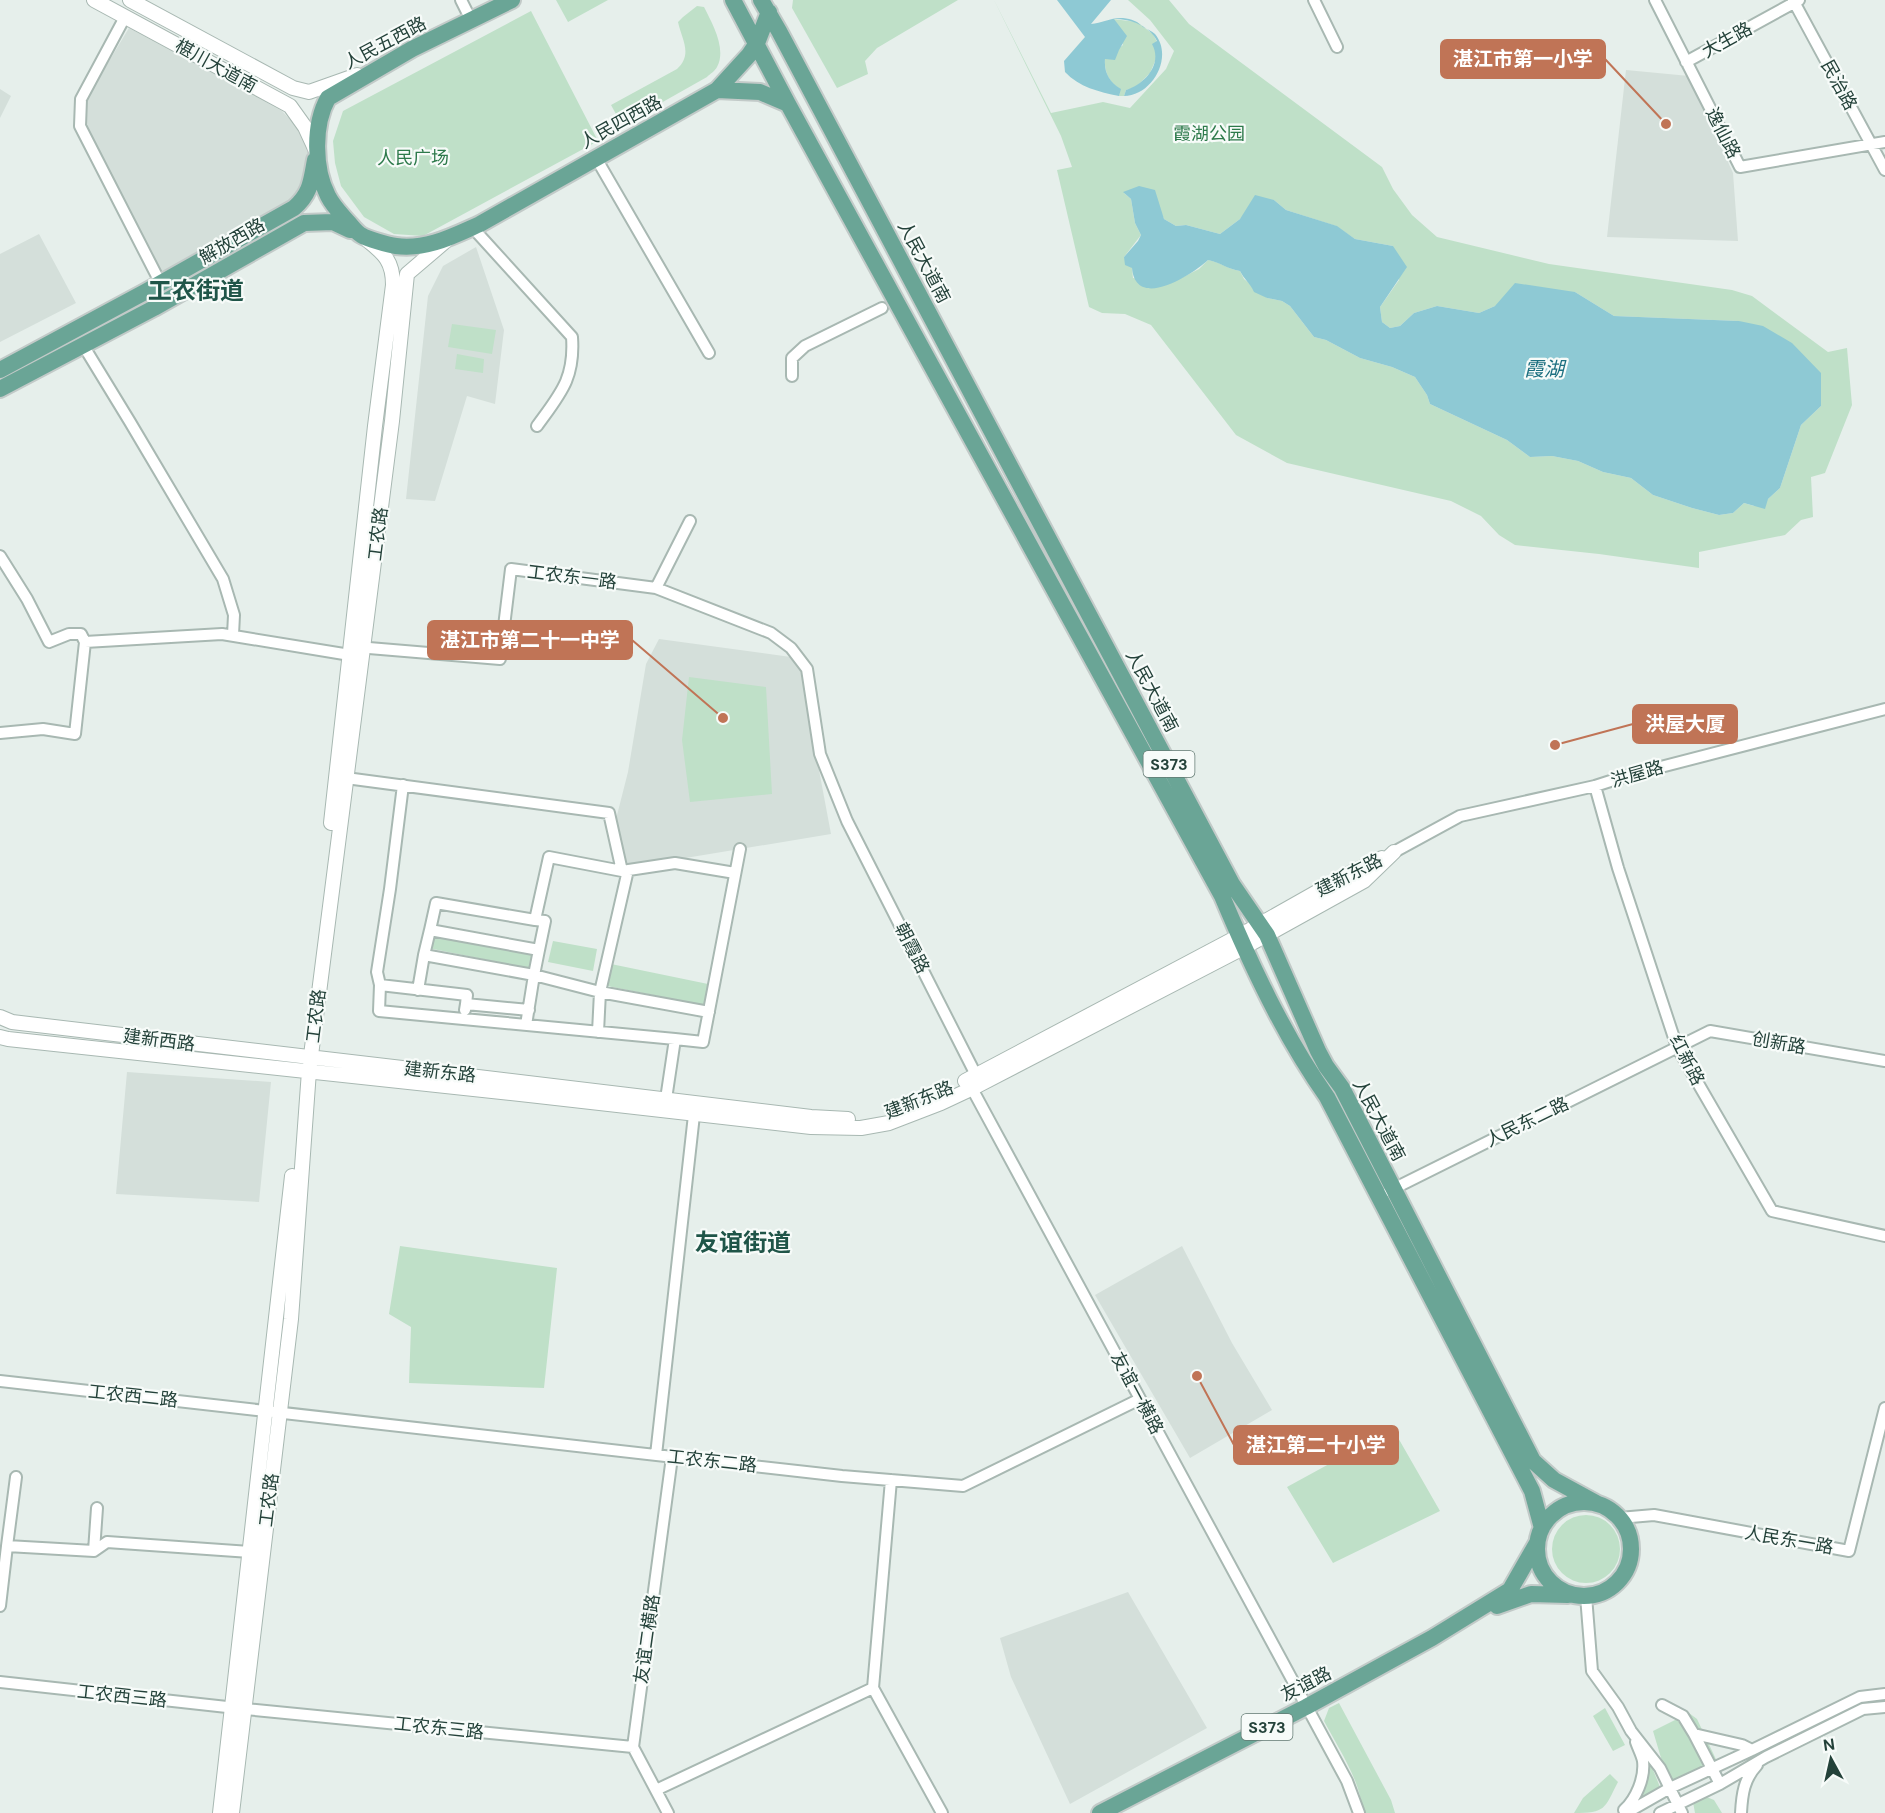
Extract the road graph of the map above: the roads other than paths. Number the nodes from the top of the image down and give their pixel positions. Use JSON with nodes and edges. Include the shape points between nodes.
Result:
{"nodes":[{"id":1,"x":94,"y":0,"type":"edge"},
{"id":2,"x":130,"y":0,"type":"edge"},
{"id":3,"x":461,"y":0,"type":"edge"},
{"id":4,"x":512,"y":0,"type":"edge"},
{"id":5,"x":733,"y":0,"type":"edge"},
{"id":6,"x":1314,"y":0,"type":"edge"},
{"id":7,"x":1655,"y":0,"type":"edge"},
{"id":8,"x":1795,"y":1,"type":"edge"},
{"id":9,"x":765,"y":6,"type":"edge"},
{"id":10,"x":125,"y":17,"type":"junction"},
{"id":11,"x":471,"y":20,"type":"junction"},
{"id":12,"x":757,"y":43,"type":"junction"},
{"id":13,"x":1337,"y":47,"type":"dead end"},
{"id":14,"x":412,"y":50,"type":"junction"},
{"id":15,"x":1686,"y":62,"type":"junction"},
{"id":16,"x":375,"y":68,"type":"joint"},
{"id":17,"x":717,"y":90,"type":"junction"},
{"id":18,"x":788,"y":104,"type":"junction"},
{"id":19,"x":1885,"y":142,"type":"edge"},
{"id":20,"x":1871,"y":144,"type":"junction"},
{"id":21,"x":316,"y":153,"type":"junction"},
{"id":22,"x":596,"y":158,"type":"junction"},
{"id":23,"x":1885,"y":170,"type":"edge"},
{"id":24,"x":460,"y":233,"type":"junction"},
{"id":25,"x":361,"y":236,"type":"junction"},
{"id":26,"x":161,"y":284,"type":"junction"},
{"id":27,"x":882,"y":308,"type":"dead end"},
{"id":28,"x":83,"y":345,"type":"junction"},
{"id":29,"x":709,"y":353,"type":"dead end"},
{"id":30,"x":3,"y":374,"type":"edge"},
{"id":31,"x":792,"y":376,"type":"dead end"},
{"id":32,"x":537,"y":426,"type":"dead end"},
{"id":33,"x":690,"y":521,"type":"dead end"},
{"id":34,"x":0,"y":556,"type":"edge"},
{"id":35,"x":656,"y":588,"type":"junction"},
{"id":36,"x":233,"y":635,"type":"junction"},
{"id":37,"x":85,"y":642,"type":"junction"},
{"id":38,"x":354,"y":650,"type":"junction"},
{"id":39,"x":1885,"y":710,"type":"edge"},
{"id":40,"x":0,"y":733,"type":"edge"},
{"id":41,"x":346,"y":778,"type":"junction"},
{"id":42,"x":403,"y":785,"type":"junction"},
{"id":43,"x":1595,"y":786,"type":"junction"},
{"id":44,"x":740,"y":849,"type":"dead end"},
{"id":45,"x":1394,"y":852,"type":"joint"},
{"id":46,"x":625,"y":870,"type":"junction"},
{"id":47,"x":735,"y":873,"type":"junction"},
{"id":48,"x":535,"y":920,"type":"junction"},
{"id":49,"x":1263,"y":929,"type":"junction"},
{"id":50,"x":430,"y":930,"type":"junction"},
{"id":51,"x":1241,"y":942,"type":"junction"},
{"id":52,"x":539,"y":950,"type":"junction"},
{"id":53,"x":424,"y":955,"type":"junction"},
{"id":54,"x":534,"y":975,"type":"junction"},
{"id":55,"x":381,"y":985,"type":"junction"},
{"id":56,"x":418,"y":990,"type":"junction"},
{"id":57,"x":600,"y":992,"type":"junction"},
{"id":58,"x":466,"y":1004,"type":"junction"},
{"id":59,"x":529,"y":1010,"type":"junction"},
{"id":60,"x":709,"y":1012,"type":"junction"},
{"id":61,"x":0,"y":1017,"type":"edge"},
{"id":62,"x":464,"y":1019,"type":"junction"},
{"id":63,"x":526,"y":1025,"type":"junction"},
{"id":64,"x":598,"y":1032,"type":"junction"},
{"id":65,"x":0,"y":1036,"type":"edge"},
{"id":66,"x":675,"y":1040,"type":"junction"},
{"id":67,"x":1677,"y":1047,"type":"junction"},
{"id":68,"x":1885,"y":1061,"type":"edge"},
{"id":69,"x":311,"y":1065,"type":"junction"},
{"id":70,"x":972,"y":1081,"type":"junction"},
{"id":71,"x":666,"y":1099,"type":"junction"},
{"id":72,"x":694,"y":1115,"type":"junction"},
{"id":73,"x":1393,"y":1188,"type":"junction"},
{"id":74,"x":1379,"y":1198,"type":"junction"},
{"id":75,"x":1885,"y":1236,"type":"edge"},
{"id":76,"x":0,"y":1381,"type":"edge"},
{"id":77,"x":1140,"y":1399,"type":"junction"},
{"id":78,"x":1885,"y":1408,"type":"edge"},
{"id":79,"x":273,"y":1412,"type":"junction"},
{"id":80,"x":656,"y":1455,"type":"junction"},
{"id":81,"x":672,"y":1457,"type":"junction"},
{"id":82,"x":16,"y":1477,"type":"dead end"},
{"id":83,"x":891,"y":1480,"type":"junction"},
{"id":84,"x":1598,"y":1504,"type":"junction"},
{"id":85,"x":97,"y":1508,"type":"dead end"},
{"id":86,"x":1619,"y":1518,"type":"junction"},
{"id":87,"x":1539,"y":1536,"type":"junction"},
{"id":88,"x":7,"y":1546,"type":"junction"},
{"id":89,"x":94,"y":1551,"type":"junction"},
{"id":90,"x":250,"y":1552,"type":"junction"},
{"id":91,"x":1580,"y":1595,"type":"junction"},
{"id":92,"x":0,"y":1606,"type":"edge"},
{"id":93,"x":1432,"y":1638,"type":"junction"},
{"id":94,"x":0,"y":1682,"type":"edge"},
{"id":95,"x":873,"y":1688,"type":"junction"},
{"id":96,"x":1885,"y":1694,"type":"edge"},
{"id":97,"x":1662,"y":1705,"type":"dead end"},
{"id":98,"x":1885,"y":1707,"type":"edge"},
{"id":99,"x":238,"y":1708,"type":"junction"},
{"id":100,"x":1304,"y":1708,"type":"junction"},
{"id":101,"x":1631,"y":1731,"type":"junction"},
{"id":102,"x":1694,"y":1734,"type":"junction"},
{"id":103,"x":633,"y":1747,"type":"junction"},
{"id":104,"x":1752,"y":1750,"type":"junction"},
{"id":105,"x":1766,"y":1757,"type":"junction"},
{"id":106,"x":1712,"y":1768,"type":"junction"},
{"id":107,"x":1720,"y":1784,"type":"junction"},
{"id":108,"x":1670,"y":1788,"type":"junction"},
{"id":109,"x":656,"y":1790,"type":"junction"},
{"id":110,"x":1680,"y":1809,"type":"edge"},
{"id":111,"x":220,"y":1813,"type":"edge"},
{"id":112,"x":232,"y":1813,"type":"edge"},
{"id":113,"x":669,"y":1813,"type":"edge"},
{"id":114,"x":942,"y":1813,"type":"edge"},
{"id":115,"x":1100,"y":1813,"type":"edge"},
{"id":116,"x":1353,"y":1813,"type":"edge"},
{"id":117,"x":1359,"y":1813,"type":"edge"},
{"id":118,"x":1621,"y":1813,"type":"edge"},
{"id":119,"x":1626,"y":1813,"type":"edge"},
{"id":120,"x":1660,"y":1813,"type":"edge"},
{"id":121,"x":1741,"y":1813,"type":"edge"}],
"edges":[{"from":1,"to":10,"type":"street","name":"椹川大道南"},
{"from":2,"to":16,"type":"street","name":"椹川大道南","via":[[293,88],[309,92]]},
{"from":3,"to":11,"type":"street"},
{"from":4,"to":11,"type":"main road","name":"人民五西路"},
{"from":5,"to":12,"type":"main road","name":"人民大道南","number":"S373"},
{"from":6,"to":13,"type":"street"},
{"from":7,"to":15,"type":"street","name":"逸仙路"},
{"from":8,"to":15,"type":"street","name":"大生路"},
{"from":8,"to":20,"type":"street","name":"民治路"},
{"from":9,"to":12,"type":"main road","name":"人民四西路"},
{"from":9,"to":49,"type":"main road","name":"人民大道南","number":"S373","via":[[1227,873]]},
{"from":10,"to":21,"type":"street","name":"椹川大道南","via":[[290,106]]},
{"from":10,"to":26,"type":"street","via":[[81,99],[80,126]]},
{"from":11,"to":14,"type":"main road","name":"人民五西路"},
{"from":12,"to":17,"type":"main road","name":"人民四西路"},
{"from":12,"to":18,"type":"main road","name":"人民大道南","number":"S373"},
{"from":14,"to":16,"type":"street"},
{"from":14,"to":21,"type":"main road","name":"人民五西路","via":[[328,98],[321,112]]},
{"from":15,"to":20,"type":"street","name":"逸仙路","via":[[1740,167]]},
{"from":17,"to":18,"type":"main road","via":[[760,92]]},
{"from":17,"to":22,"type":"main road","name":"人民四西路"},
{"from":18,"to":51,"type":"main road","name":"人民大道南","number":"S373","via":[[1222,896]]},
{"from":19,"to":20,"type":"street","name":"逸仙路"},
{"from":20,"to":23,"type":"street","name":"民治路"},
{"from":21,"to":25,"type":"main road","via":[[327,195]]},
{"from":21,"to":26,"type":"main road","name":"解放西路","via":[[310,189],[294,208]]},
{"from":22,"to":24,"type":"main road","name":"人民四西路"},
{"from":22,"to":29,"type":"street"},
{"from":24,"to":25,"type":"main road","name":"人民四西路","via":[[423,246],[396,246]]},
{"from":24,"to":32,"type":"street","via":[[572,337],[571,373]]},
{"from":24,"to":38,"type":"street","name":"工农路","via":[[407,274],[392,422]]},
{"from":25,"to":28,"type":"main road","name":"解放西路","via":[[333,222],[304,222]]},
{"from":25,"to":38,"type":"street","name":"工农路","via":[[384,253],[393,273]]},
{"from":26,"to":30,"type":"main road","name":"解放西路"},
{"from":27,"to":31,"type":"street","via":[[805,346],[792,358]]},
{"from":28,"to":30,"type":"main road","name":"解放西路"},
{"from":28,"to":36,"type":"street","via":[[223,579],[234,615]]},
{"from":33,"to":35,"type":"street"},
{"from":34,"to":37,"type":"street","via":[[49,642],[69,634],[81,634]]},
{"from":35,"to":38,"type":"street","name":"工农东一路","via":[[512,569],[500,659]]},
{"from":35,"to":70,"type":"street","name":"朝霞路","via":[[771,633],[791,648],[807,669],[819,754],[847,821]]},
{"from":36,"to":37,"type":"street"},
{"from":36,"to":38,"type":"street"},
{"from":37,"to":40,"type":"street","via":[[75,734],[43,729]]},
{"from":38,"to":41,"type":"street","name":"工农路"},
{"from":38,"to":69,"type":"street","name":"工农路"},
{"from":39,"to":43,"type":"street","name":"洪屋路"},
{"from":41,"to":42,"type":"street"},
{"from":41,"to":69,"type":"street","name":"工农路"},
{"from":42,"to":46,"type":"street","via":[[609,813]]},
{"from":42,"to":55,"type":"street","via":[[377,972]]},
{"from":43,"to":45,"type":"street","name":"洪屋路","via":[[1460,816]]},
{"from":43,"to":67,"type":"street","name":"红新路"},
{"from":44,"to":47,"type":"street"},
{"from":45,"to":49,"type":"street","name":"建新东路","via":[[1364,881]]},
{"from":46,"to":47,"type":"street","via":[[675,863]]},
{"from":46,"to":48,"type":"street","via":[[549,857]]},
{"from":46,"to":57,"type":"street"},
{"from":47,"to":60,"type":"street"},
{"from":48,"to":50,"type":"street","via":[[436,903]]},
{"from":48,"to":52,"type":"street","via":[[545,921]]},
{"from":49,"to":51,"type":"street","name":"建新东路"},
{"from":49,"to":73,"type":"main road","name":"人民大道南","number":"S373","via":[[1318,1051],[1342,1088]]},
{"from":50,"to":52,"type":"street"},
{"from":50,"to":53,"type":"street"},
{"from":51,"to":70,"type":"street","name":"建新东路"},
{"from":51,"to":74,"type":"main road","name":"人民大道南","number":"S373"},
{"from":52,"to":54,"type":"street"},
{"from":53,"to":54,"type":"street"},
{"from":53,"to":56,"type":"street"},
{"from":54,"to":57,"type":"street"},
{"from":54,"to":59,"type":"street"},
{"from":55,"to":56,"type":"street"},
{"from":55,"to":62,"type":"street","via":[[379,1011]]},
{"from":56,"to":58,"type":"street","via":[[467,995]]},
{"from":57,"to":60,"type":"street"},
{"from":57,"to":64,"type":"street"},
{"from":58,"to":59,"type":"street"},
{"from":58,"to":62,"type":"street"},
{"from":59,"to":63,"type":"street"},
{"from":60,"to":66,"type":"street","via":[[703,1042]]},
{"from":61,"to":69,"type":"street","name":"建新西路","via":[[12,1022]]},
{"from":62,"to":63,"type":"street"},
{"from":63,"to":64,"type":"street"},
{"from":64,"to":66,"type":"street"},
{"from":65,"to":69,"type":"street","name":"建新西路","via":[[8,1040]]},
{"from":66,"to":71,"type":"street"},
{"from":67,"to":68,"type":"street","name":"创新路","via":[[1710,1031]]},
{"from":67,"to":73,"type":"street","name":"人民东二路"},
{"from":67,"to":75,"type":"street","name":"红新路","via":[[1772,1211]]},
{"from":69,"to":71,"type":"street","name":"建新东路"},
{"from":69,"to":72,"type":"street","name":"建新东路"},
{"from":69,"to":79,"type":"street","name":"工农路"},
{"from":70,"to":71,"type":"street","name":"建新东路","via":[[890,1114],[861,1120]]},
{"from":70,"to":72,"type":"street","name":"建新东路","via":[[941,1103],[889,1123],[861,1128]]},
{"from":70,"to":77,"type":"street","name":"友谊一横路"},
{"from":72,"to":80,"type":"street"},
{"from":73,"to":74,"type":"street","name":"人民东二路"},
{"from":73,"to":84,"type":"main road","name":"人民大道南","number":"S373","via":[[1533,1461],[1554,1480]]},
{"from":74,"to":87,"type":"main road","name":"人民大道南","number":"S373","via":[[1532,1491]]},
{"from":76,"to":79,"type":"street","name":"工农西二路"},
{"from":77,"to":83,"type":"street","name":"工农东二路","via":[[963,1486]]},
{"from":77,"to":100,"type":"street","name":"友谊一横路"},
{"from":78,"to":86,"type":"street","name":"人民东一路","via":[[1849,1551],[1654,1515]]},
{"from":79,"to":80,"type":"street","name":"工农东二路"},
{"from":79,"to":90,"type":"street","name":"工农路"},
{"from":79,"to":99,"type":"street","name":"工农路"},
{"from":80,"to":81,"type":"street","name":"工农东二路"},
{"from":81,"to":83,"type":"street","name":"工农东二路"},
{"from":81,"to":103,"type":"street","name":"友谊二横路"},
{"from":82,"to":88,"type":"street"},
{"from":83,"to":95,"type":"street"},
{"from":84,"to":86,"type":"main road","number":"S373"},
{"from":84,"to":87,"type":"main road","number":"S373","via":[[1572,1503],[1560,1509],[1549,1517]]},
{"from":85,"to":89,"type":"street"},
{"from":86,"to":91,"type":"main road","number":"S373","via":[[1631,1545],[1624,1574],[1601,1593]]},
{"from":87,"to":91,"type":"main road","number":"S373","via":[[1540,1564],[1550,1582]]},
{"from":87,"to":93,"type":"main road","name":"友谊路","number":"S373","via":[[1510,1590]]},
{"from":88,"to":89,"type":"street"},
{"from":88,"to":92,"type":"street"},
{"from":89,"to":90,"type":"street","via":[[107,1542]]},
{"from":90,"to":99,"type":"street","name":"工农路"},
{"from":91,"to":93,"type":"main road","name":"友谊路","number":"S373","via":[[1531,1594],[1488,1609]]},
{"from":91,"to":101,"type":"street","via":[[1592,1671]]},
{"from":93,"to":100,"type":"main road","name":"友谊路","number":"S373"},
{"from":94,"to":99,"type":"street","name":"工农西三路"},
{"from":95,"to":109,"type":"street"},
{"from":95,"to":114,"type":"street"},
{"from":96,"to":104,"type":"street","via":[[1860,1697]]},
{"from":97,"to":102,"type":"street","via":[[1683,1716]]},
{"from":98,"to":105,"type":"street","via":[[1863,1709]]},
{"from":99,"to":103,"type":"street","name":"工农东三路"},
{"from":99,"to":111,"type":"street","name":"工农路"},
{"from":99,"to":112,"type":"street","name":"工农路"},
{"from":100,"to":115,"type":"main road","name":"友谊路","number":"S373"},
{"from":100,"to":116,"type":"street","name":"友谊一横路","via":[[1347,1789]]},
{"from":100,"to":117,"type":"street","via":[[1347,1781]]},
{"from":101,"to":108,"type":"street","via":[[1660,1768]]},
{"from":101,"to":118,"type":"street","via":[[1643,1761],[1634,1801]]},
{"from":102,"to":104,"type":"street"},
{"from":102,"to":106,"type":"street"},
{"from":103,"to":109,"type":"street"},
{"from":104,"to":106,"type":"street"},
{"from":105,"to":107,"type":"street"},
{"from":105,"to":121,"type":"street","via":[[1748,1776]]},
{"from":106,"to":107,"type":"street"},
{"from":106,"to":108,"type":"street"},
{"from":107,"to":110,"type":"street"},
{"from":108,"to":110,"type":"street"},
{"from":108,"to":119,"type":"street"},
{"from":109,"to":113,"type":"street"},
{"from":110,"to":120,"type":"street"}]}
